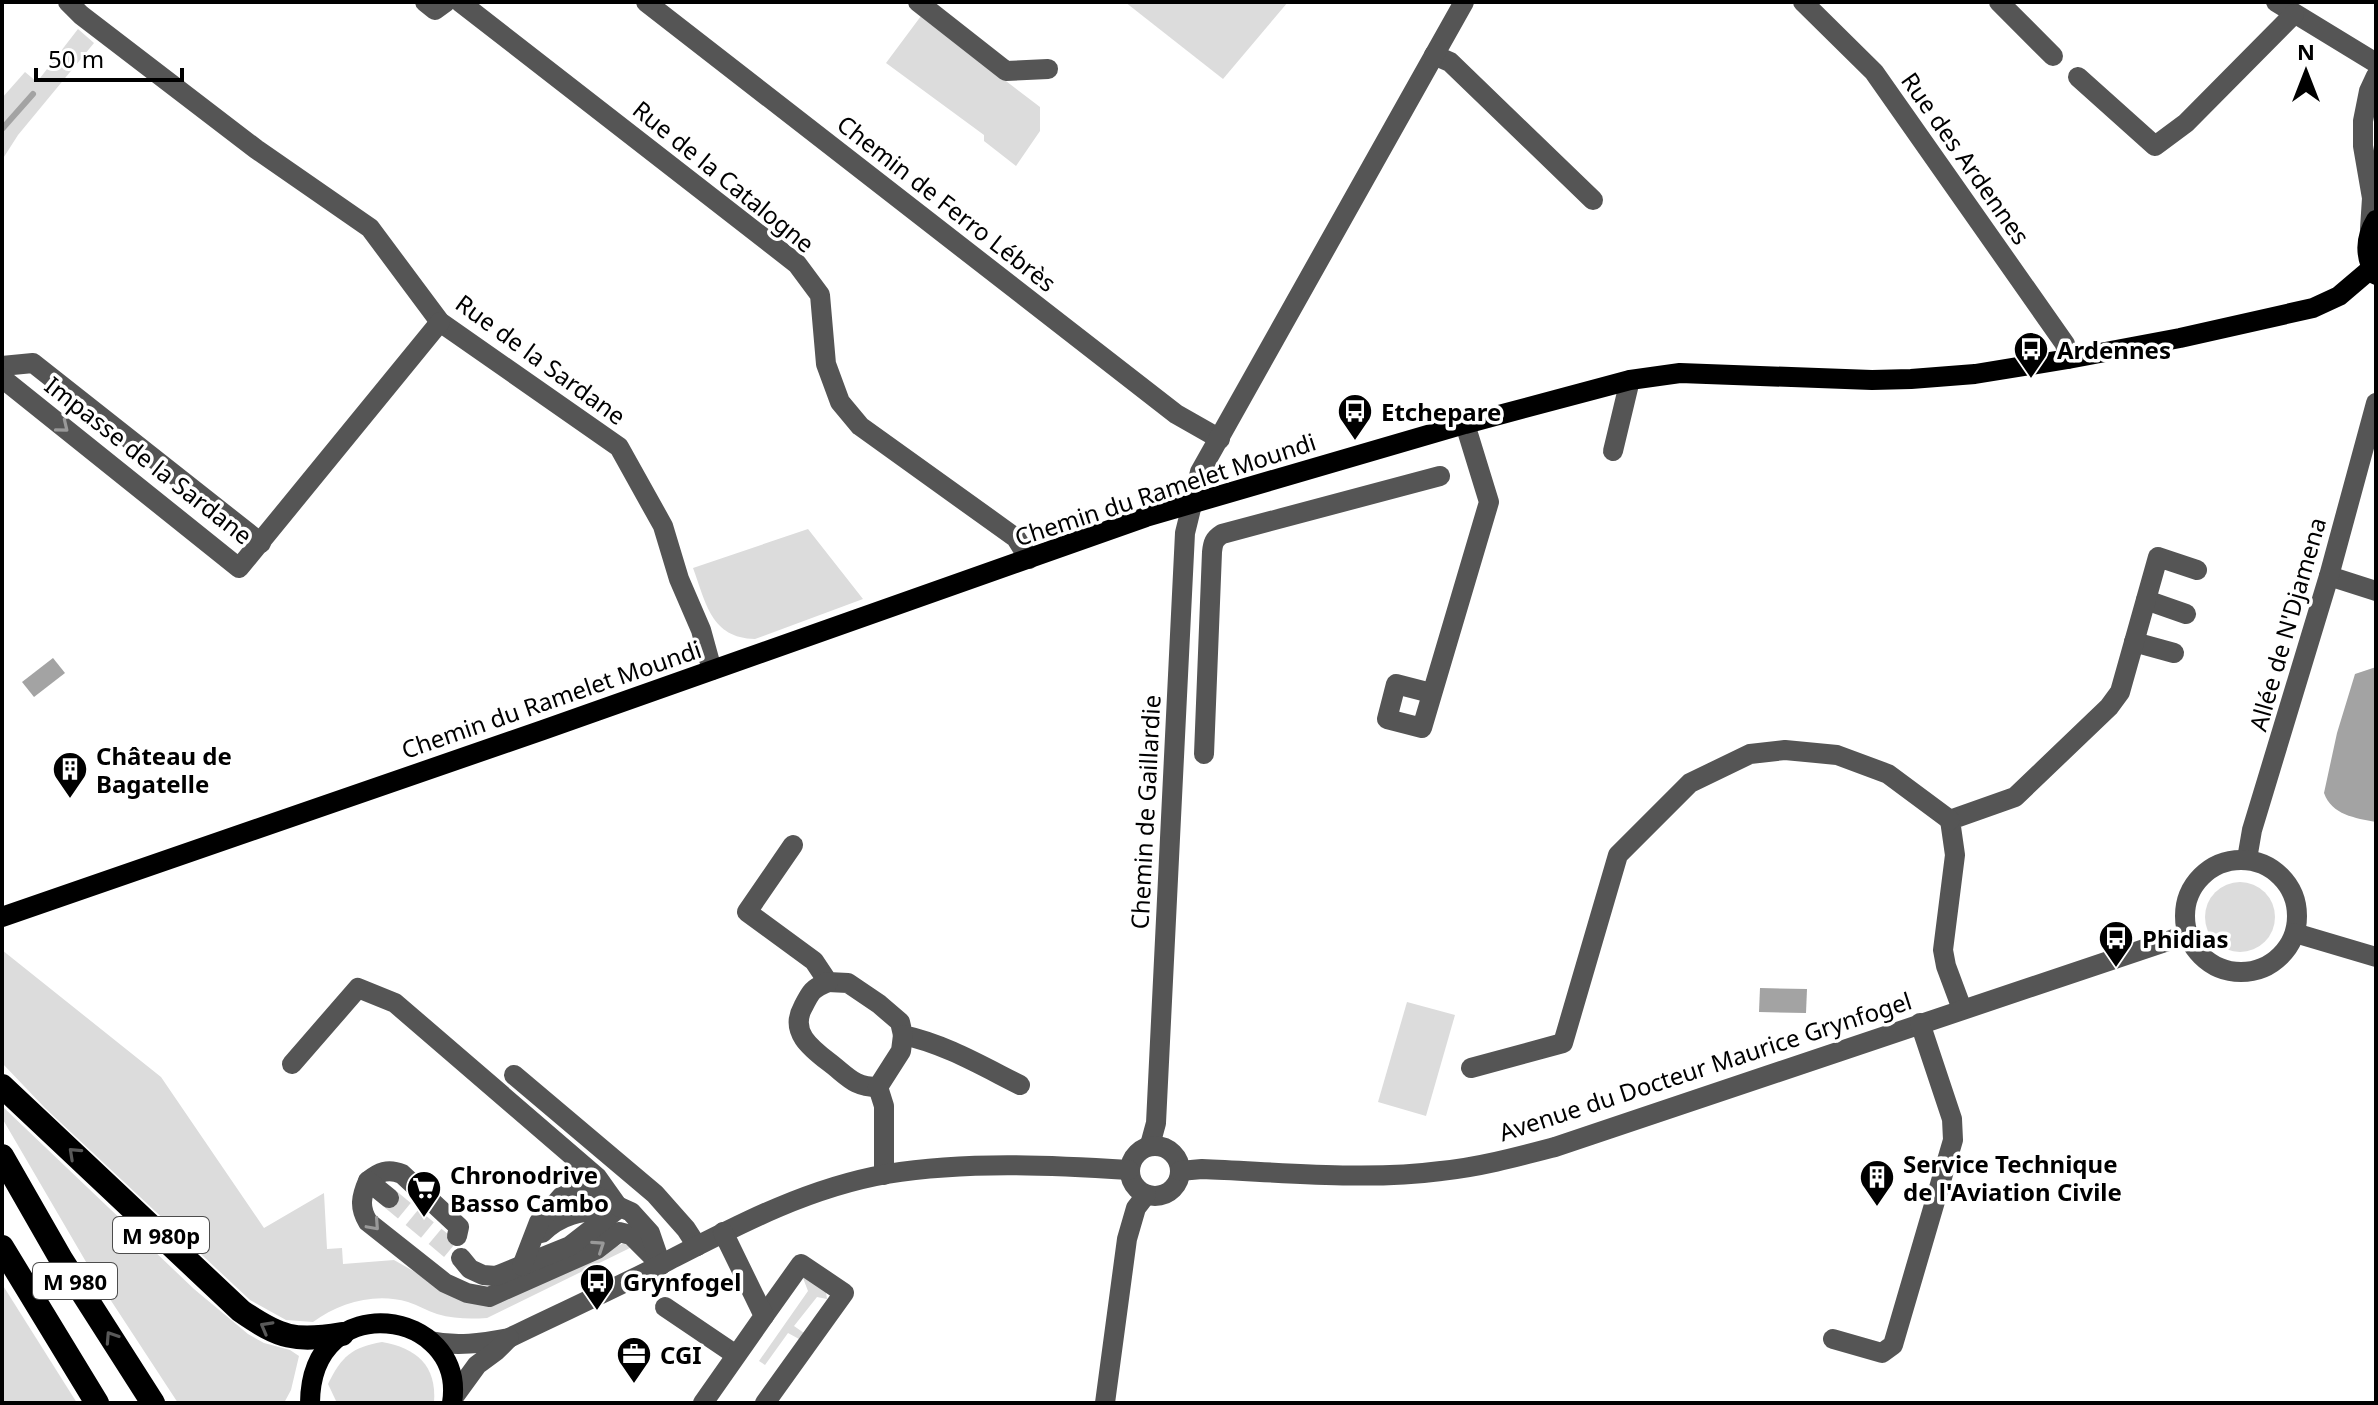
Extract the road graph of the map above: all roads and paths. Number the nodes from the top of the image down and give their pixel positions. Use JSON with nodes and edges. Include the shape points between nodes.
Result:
{"nodes":[{"id":1,"x":68,"y":2,"type":"edge"},
{"id":2,"x":425,"y":2,"type":"edge"},
{"id":3,"x":446,"y":2,"type":"edge"},
{"id":4,"x":460,"y":2,"type":"edge"},
{"id":5,"x":646,"y":2,"type":"edge"},
{"id":6,"x":918,"y":2,"type":"edge"},
{"id":7,"x":1464,"y":2,"type":"edge"},
{"id":8,"x":1803,"y":2,"type":"edge"},
{"id":9,"x":1999,"y":2,"type":"edge"},
{"id":10,"x":2276,"y":2,"type":"edge"},
{"id":11,"x":2294,"y":14,"type":"junction"},
{"id":12,"x":1434,"y":55,"type":"junction"},
{"id":13,"x":2053,"y":56,"type":"dead end"},
{"id":14,"x":2376,"y":63,"type":"edge"},
{"id":15,"x":1048,"y":69,"type":"dead end"},
{"id":16,"x":2376,"y":76,"type":"edge"},
{"id":17,"x":2078,"y":77,"type":"dead end"},
{"id":18,"x":2363,"y":121,"type":"junction"},
{"id":19,"x":2376,"y":148,"type":"edge"},
{"id":20,"x":1593,"y":200,"type":"dead end"},
{"id":21,"x":2373,"y":224,"type":"edge"},
{"id":22,"x":2374,"y":272,"type":"edge"},
{"id":23,"x":440,"y":322,"type":"junction"},
{"id":24,"x":2068,"y":359,"type":"junction"},
{"id":25,"x":2,"y":366,"type":"edge"},
{"id":26,"x":2,"y":378,"type":"edge"},
{"id":27,"x":1630,"y":380,"type":"junction"},
{"id":28,"x":2376,"y":403,"type":"edge"},
{"id":29,"x":1465,"y":424,"type":"junction"},
{"id":30,"x":1220,"y":439,"type":"junction"},
{"id":31,"x":1613,"y":451,"type":"dead end"},
{"id":32,"x":1440,"y":476,"type":"dead end"},
{"id":33,"x":1191,"y":504,"type":"junction"},
{"id":34,"x":261,"y":543,"type":"junction"},
{"id":35,"x":1029,"y":559,"type":"junction"},
{"id":36,"x":2197,"y":570,"type":"dead end"},
{"id":37,"x":2329,"y":576,"type":"junction"},
{"id":38,"x":2376,"y":591,"type":"edge"},
{"id":39,"x":2146,"y":600,"type":"junction"},
{"id":40,"x":2186,"y":614,"type":"dead end"},
{"id":41,"x":2134,"y":642,"type":"junction"},
{"id":42,"x":2174,"y":653,"type":"dead end"},
{"id":43,"x":712,"y":670,"type":"junction"},
{"id":44,"x":1431,"y":693,"type":"dead end"},
{"id":45,"x":1204,"y":754,"type":"dead end"},
{"id":46,"x":1950,"y":820,"type":"junction"},
{"id":47,"x":793,"y":845,"type":"dead end"},
{"id":48,"x":2247,"y":859,"type":"junction"},
{"id":49,"x":2,"y":917,"type":"edge"},
{"id":50,"x":2295,"y":933,"type":"junction"},
{"id":51,"x":2186,"y":935,"type":"junction"},
{"id":52,"x":2376,"y":957,"type":"edge"},
{"id":53,"x":828,"y":982,"type":"junction"},
{"id":54,"x":1962,"y":1009,"type":"junction"},
{"id":55,"x":1920,"y":1023,"type":"junction"},
{"id":56,"x":903,"y":1035,"type":"junction"},
{"id":57,"x":292,"y":1064,"type":"dead end"},
{"id":58,"x":1471,"y":1068,"type":"dead end"},
{"id":59,"x":514,"y":1075,"type":"dead end"},
{"id":60,"x":1020,"y":1085,"type":"dead end"},
{"id":61,"x":2,"y":1086,"type":"edge"},
{"id":62,"x":878,"y":1087,"type":"junction"},
{"id":63,"x":1157,"y":1146,"type":"junction"},
{"id":64,"x":2,"y":1156,"type":"edge"},
{"id":65,"x":1129,"y":1170,"type":"junction"},
{"id":66,"x":1180,"y":1171,"type":"junction"},
{"id":67,"x":884,"y":1175,"type":"junction"},
{"id":68,"x":368,"y":1181,"type":"junction"},
{"id":69,"x":1146,"y":1195,"type":"junction"},
{"id":70,"x":389,"y":1198,"type":"tunnel mouth"},
{"id":71,"x":619,"y":1208,"type":"junction"},
{"id":72,"x":723,"y":1232,"type":"junction"},
{"id":73,"x":457,"y":1236,"type":"dead end"},
{"id":74,"x":697,"y":1246,"type":"junction"},
{"id":75,"x":2,"y":1247,"type":"edge"},
{"id":76,"x":461,"y":1258,"type":"tunnel mouth"},
{"id":77,"x":661,"y":1265,"type":"junction"},
{"id":78,"x":522,"y":1266,"type":"junction"},
{"id":79,"x":665,"y":1307,"type":"dead end"},
{"id":80,"x":764,"y":1316,"type":"junction"},
{"id":81,"x":342,"y":1334,"type":"junction"},
{"id":82,"x":509,"y":1338,"type":"junction"},
{"id":83,"x":1833,"y":1339,"type":"dead end"},
{"id":84,"x":430,"y":1341,"type":"junction"},
{"id":85,"x":736,"y":1355,"type":"junction"},
{"id":86,"x":453,"y":1400,"type":"edge"},
{"id":87,"x":97,"y":1403,"type":"edge"},
{"id":88,"x":153,"y":1403,"type":"edge"},
{"id":89,"x":309,"y":1403,"type":"edge"},
{"id":90,"x":703,"y":1403,"type":"edge"},
{"id":91,"x":765,"y":1403,"type":"edge"},
{"id":92,"x":1105,"y":1403,"type":"edge"}],
"edges":[{"from":1,"to":23,"type":"street","name":"Rue de la Sardane","via":[[256,149],[370,228]]},
{"from":2,"to":3,"type":"street","via":[[435,10]]},
{"from":4,"to":35,"type":"street","name":"Rue de la Catalogne","via":[[797,264],[820,295],[826,364],[840,402],[860,426],[1016,538]]},
{"from":5,"to":30,"type":"street","name":"Chemin de Ferro Lébrès","via":[[1176,414]]},
{"from":6,"to":15,"type":"street","via":[[1006,71]]},
{"from":7,"to":12,"type":"street"},
{"from":8,"to":24,"type":"street","name":"Rue des Ardennes","via":[[1874,72],[2065,344]]},
{"from":9,"to":13,"type":"street"},
{"from":10,"to":11,"type":"street"},
{"from":11,"to":14,"type":"street"},
{"from":11,"to":17,"type":"street","via":[[2186,123],[2155,146]]},
{"from":12,"to":20,"type":"street","via":[[1450,62]]},
{"from":12,"to":30,"type":"street"},
{"from":16,"to":18,"type":"street"},
{"from":18,"to":19,"type":"street"},
{"from":18,"to":21,"type":"street"},
{"from":21,"to":22,"type":"main road","via":[[2367,249]]},
{"from":22,"to":24,"type":"main road","name":"Chemin du Ramelet Moundi","via":[[2313,308]]},
{"from":23,"to":34,"type":"street","name":"Impasse de la Sardane"},
{"from":23,"to":43,"type":"street","name":"Rue de la Sardane","via":[[619,447],[663,526]]},
{"from":24,"to":27,"type":"main road","name":"Chemin du Ramelet Moundi","via":[[1911,379],[1680,373]]},
{"from":25,"to":34,"type":"street","name":"Impasse de la Sardane","via":[[33,363]]},
{"from":26,"to":34,"type":"street","name":"Impasse de la Sardane","one_way":true,"via":[[239,568]]},
{"from":27,"to":29,"type":"main road","name":"Chemin du Ramelet Moundi"},
{"from":27,"to":31,"type":"street"},
{"from":28,"to":37,"type":"street","name":"Allée de N'Djamena"},
{"from":29,"to":33,"type":"main road","name":"Chemin du Ramelet Moundi"},
{"from":29,"to":44,"type":"street","via":[[1489,502]]},
{"from":30,"to":33,"type":"street","via":[[1200,472]]},
{"from":32,"to":45,"type":"street","via":[[1216,538]]},
{"from":33,"to":35,"type":"main road","name":"Chemin du Ramelet Moundi"},
{"from":33,"to":63,"type":"street","name":"Chemin de Gaillardie","via":[[1185,533]]},
{"from":35,"to":43,"type":"main road","name":"Chemin du Ramelet Moundi"},
{"from":36,"to":39,"type":"street","via":[[2158,557]]},
{"from":37,"to":38,"type":"street"},
{"from":37,"to":48,"type":"street","name":"Allée de N'Djamena"},
{"from":39,"to":40,"type":"street"},
{"from":39,"to":41,"type":"street"},
{"from":41,"to":42,"type":"street"},
{"from":41,"to":46,"type":"street","via":[[2120,692],[2109,707],[2015,797]]},
{"from":43,"to":49,"type":"main road","name":"Chemin du Ramelet Moundi"},
{"from":46,"to":54,"type":"street","via":[[1955,855],[1943,950]]},
{"from":46,"to":58,"type":"street","via":[[1888,774],[1837,755],[1785,750],[1750,754],[1690,783],[1618,855],[1563,1043]]},
{"from":47,"to":53,"type":"street","via":[[747,912],[814,961]]},
{"from":48,"to":50,"type":"street","via":[[2275,871],[2288,884],[2296,902]]},
{"from":48,"to":51,"type":"street","via":[[2218,864],[2200,876],[2188,894]]},
{"from":50,"to":51,"type":"street","via":[[2271,964],[2240,972],[2208,962]]},
{"from":50,"to":52,"type":"street"},
{"from":51,"to":54,"type":"street","name":"Avenue du Docteur Maurice Grynfogel"},
{"from":53,"to":56,"type":"street","via":[[848,983],[879,1004],[900,1022]]},
{"from":53,"to":62,"type":"street","via":[[812,989],[800,1013],[799,1030],[810,1047],[861,1087]]},
{"from":54,"to":55,"type":"street","name":"Avenue du Docteur Maurice Grynfogel"},
{"from":55,"to":66,"type":"street","name":"Avenue du Docteur Maurice Grynfogel","via":[[1494,1163],[1383,1175]]},
{"from":55,"to":83,"type":"street","via":[[1952,1119],[1953,1140],[1893,1345],[1882,1353]]},
{"from":56,"to":60,"type":"street","via":[[957,1053]]},
{"from":56,"to":62,"type":"street","via":[[901,1051]]},
{"from":57,"to":71,"type":"street","via":[[358,988],[395,1003],[597,1177]]},
{"from":59,"to":74,"type":"street","via":[[655,1194]]},
{"from":81,"to":61,"type":"highway","number":"M 980p","one_way":true,"via":[[298,1339],[241,1311]]},
{"from":62,"to":67,"type":"street","via":[[884,1106]]},
{"from":63,"to":65,"type":"street","via":[[1139,1150]]},
{"from":63,"to":66,"type":"street","via":[[1173,1153]]},
{"from":88,"to":64,"type":"highway","number":"M 980","one_way":true},
{"from":65,"to":67,"type":"street","via":[[992,1165]]},
{"from":65,"to":69,"type":"street","via":[[1137,1189]]},
{"from":66,"to":69,"type":"street","via":[[1169,1192]]},
{"from":67,"to":72,"type":"street","via":[[817,1193]]},
{"from":68,"to":70,"type":"street"},
{"from":68,"to":73,"type":"street","via":[[379,1172],[402,1174],[459,1227]]},
{"from":68,"to":77,"type":"street","one_way":true,"via":[[361,1196],[368,1222],[445,1283],[467,1293],[489,1297],[597,1249],[619,1232],[631,1235]]},
{"from":69,"to":92,"type":"street","via":[[1136,1208],[1127,1239]]},
{"from":71,"to":77,"type":"street","via":[[631,1212],[650,1233]]},
{"from":71,"to":78,"type":"street","via":[[570,1246]]},
{"from":71,"to":78,"type":"street","via":[[555,1220]]},
{"from":71,"to":78,"type":"street","via":[[584,1178],[565,1185],[539,1218]]},
{"from":72,"to":74,"type":"street"},
{"from":72,"to":80,"type":"street"},
{"from":74,"to":77,"type":"street"},
{"from":75,"to":87,"type":"highway","number":"M 980"},
{"from":76,"to":78,"type":"street","via":[[483,1275]]},
{"from":77,"to":82,"type":"street"},
{"from":79,"to":85,"type":"street"},
{"from":80,"to":85,"type":"street"},
{"from":80,"to":91,"type":"street","via":[[801,1264],[844,1293]]},
{"from":81,"to":84,"type":"main road","via":[[377,1322],[405,1327]]},
{"from":81,"to":89,"type":"main road","via":[[323,1352],[311,1376]]},
{"from":82,"to":84,"type":"street","via":[[476,1344]]},
{"from":82,"to":86,"type":"street","via":[[477,1365]]},
{"from":84,"to":86,"type":"main road","via":[[451,1377]]},
{"from":85,"to":90,"type":"street"}]}
